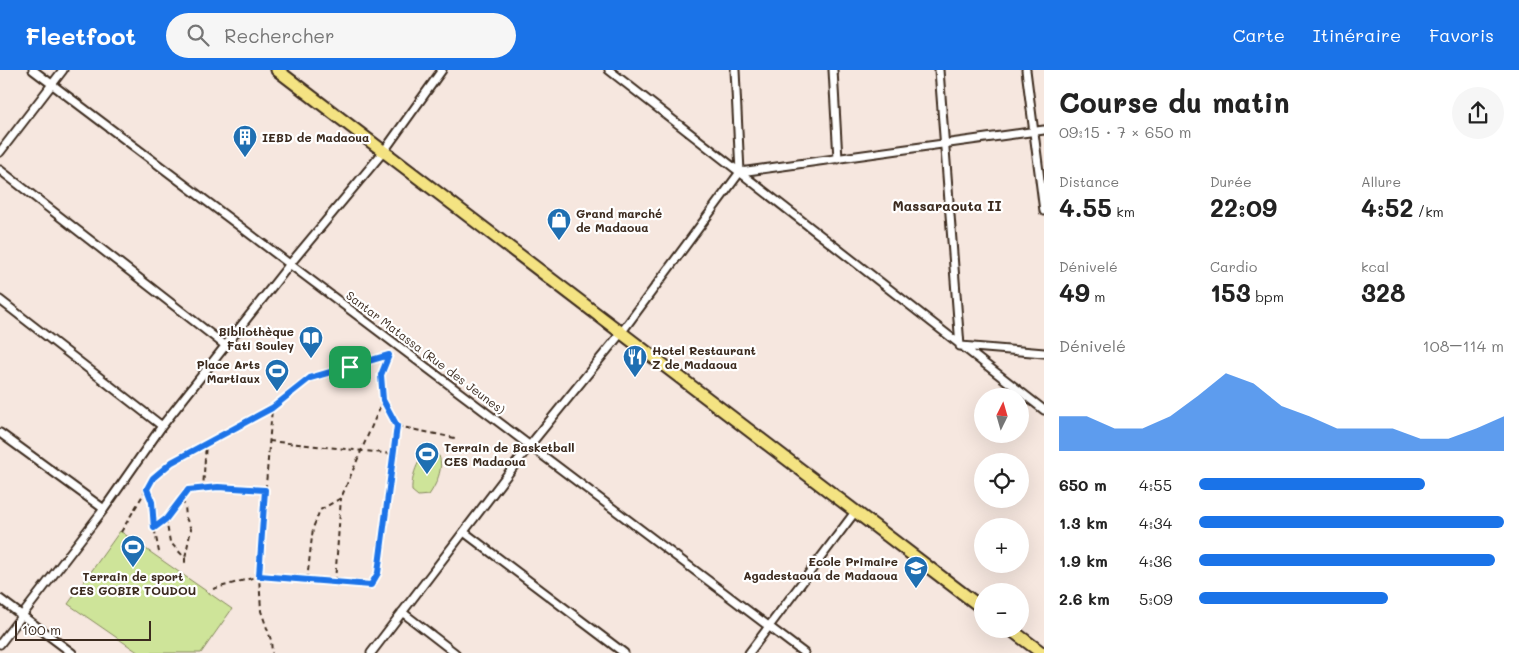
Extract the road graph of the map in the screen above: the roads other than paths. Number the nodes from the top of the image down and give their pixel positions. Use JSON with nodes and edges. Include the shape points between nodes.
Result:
{"nodes":[{"id":1,"x":33,"y":70,"type":"edge"},
{"id":2,"x":63,"y":70,"type":"edge"},
{"id":3,"x":276,"y":70,"type":"edge"},
{"id":4,"x":442,"y":70,"type":"edge"},
{"id":5,"x":609,"y":70,"type":"edge"},
{"id":6,"x":735,"y":70,"type":"edge"},
{"id":7,"x":833,"y":70,"type":"edge"},
{"id":8,"x":939,"y":70,"type":"edge"},
{"id":9,"x":1026,"y":70,"type":"edge"},
{"id":10,"x":619,"y":73,"type":"edge"},
{"id":11,"x":52,"y":84,"type":"junction"},
{"id":12,"x":1044,"y":130,"type":"edge"},
{"id":13,"x":1034,"y":131,"type":"junction"},
{"id":14,"x":945,"y":144,"type":"junction"},
{"id":15,"x":384,"y":151,"type":"junction"},
{"id":16,"x":0,"y":152,"type":"edge"},
{"id":17,"x":838,"y":159,"type":"junction"},
{"id":18,"x":0,"y":170,"type":"edge"},
{"id":19,"x":740,"y":172,"type":"junction"},
{"id":20,"x":1044,"y":211,"type":"edge"},
{"id":21,"x":290,"y":264,"type":"junction"},
{"id":22,"x":0,"y":300,"type":"edge"},
{"id":23,"x":621,"y":333,"type":"junction"},
{"id":24,"x":226,"y":346,"type":"junction"},
{"id":25,"x":960,"y":346,"type":"junction"},
{"id":26,"x":1044,"y":353,"type":"edge"},
{"id":27,"x":1044,"y":410,"type":"edge"},
{"id":28,"x":162,"y":426,"type":"junction"},
{"id":29,"x":0,"y":433,"type":"edge"},
{"id":30,"x":530,"y":445,"type":"junction"},
{"id":31,"x":104,"y":509,"type":"junction"},
{"id":32,"x":856,"y":512,"type":"junction"},
{"id":33,"x":464,"y":532,"type":"junction"},
{"id":34,"x":0,"y":599,"type":"edge"},
{"id":35,"x":974,"y":602,"type":"edge"},
{"id":36,"x":402,"y":612,"type":"junction"},
{"id":37,"x":22,"y":617,"type":"junction"},
{"id":38,"x":770,"y":627,"type":"junction"},
{"id":39,"x":1022,"y":638,"type":"edge"},
{"id":40,"x":0,"y":644,"type":"edge"},
{"id":41,"x":72,"y":653,"type":"edge"},
{"id":42,"x":371,"y":653,"type":"edge"},
{"id":43,"x":455,"y":653,"type":"edge"},
{"id":44,"x":624,"y":653,"type":"edge"},
{"id":45,"x":749,"y":653,"type":"edge"},
{"id":46,"x":804,"y":653,"type":"edge"},
{"id":47,"x":1042,"y":653,"type":"edge"}],
"edges":[{"from":1,"to":11,"type":"street","name":"Santar Matassa (Rue des Jeunes)"},
{"from":2,"to":11,"type":"street"},
{"from":3,"to":15,"type":"highway"},
{"from":4,"to":15,"type":"street"},
{"from":5,"to":10,"type":"street"},
{"from":6,"to":19,"type":"street"},
{"from":7,"to":17,"type":"street"},
{"from":8,"to":14,"type":"street"},
{"from":9,"to":13,"type":"street"},
{"from":10,"to":19,"type":"street"},
{"from":11,"to":16,"type":"street"},
{"from":11,"to":21,"type":"street","name":"Santar Matassa (Rue des Jeunes)"},
{"from":12,"to":13,"type":"street"},
{"from":13,"to":14,"type":"street"},
{"from":13,"to":20,"type":"street"},
{"from":14,"to":17,"type":"street"},
{"from":14,"to":25,"type":"street"},
{"from":15,"to":21,"type":"street"},
{"from":15,"to":23,"type":"highway"},
{"from":17,"to":19,"type":"street"},
{"from":18,"to":24,"type":"street"},
{"from":19,"to":23,"type":"street"},
{"from":19,"to":25,"type":"street"},
{"from":21,"to":24,"type":"street"},
{"from":21,"to":30,"type":"street","name":"Santar Matassa (Rue des Jeunes)"},
{"from":22,"to":28,"type":"street"},
{"from":23,"to":30,"type":"street"},
{"from":23,"to":32,"type":"highway"},
{"from":24,"to":28,"type":"street"},
{"from":25,"to":26,"type":"street"},
{"from":25,"to":27,"type":"street"},
{"from":28,"to":31,"type":"street"},
{"from":29,"to":31,"type":"street"},
{"from":30,"to":33,"type":"street"},
{"from":30,"to":38,"type":"street","name":"Santar Matassa (Rue des Jeunes)"},
{"from":31,"to":37,"type":"street"},
{"from":32,"to":35,"type":"highway"},
{"from":32,"to":38,"type":"street"},
{"from":33,"to":36,"type":"street"},
{"from":33,"to":44,"type":"street"},
{"from":34,"to":37,"type":"street"},
{"from":36,"to":42,"type":"street"},
{"from":36,"to":43,"type":"street"},
{"from":37,"to":40,"type":"street"},
{"from":37,"to":41,"type":"street"},
{"from":38,"to":45,"type":"street"},
{"from":38,"to":46,"type":"street","name":"Santar Matassa (Rue des Jeunes)"},
{"from":39,"to":47,"type":"highway"}]}
